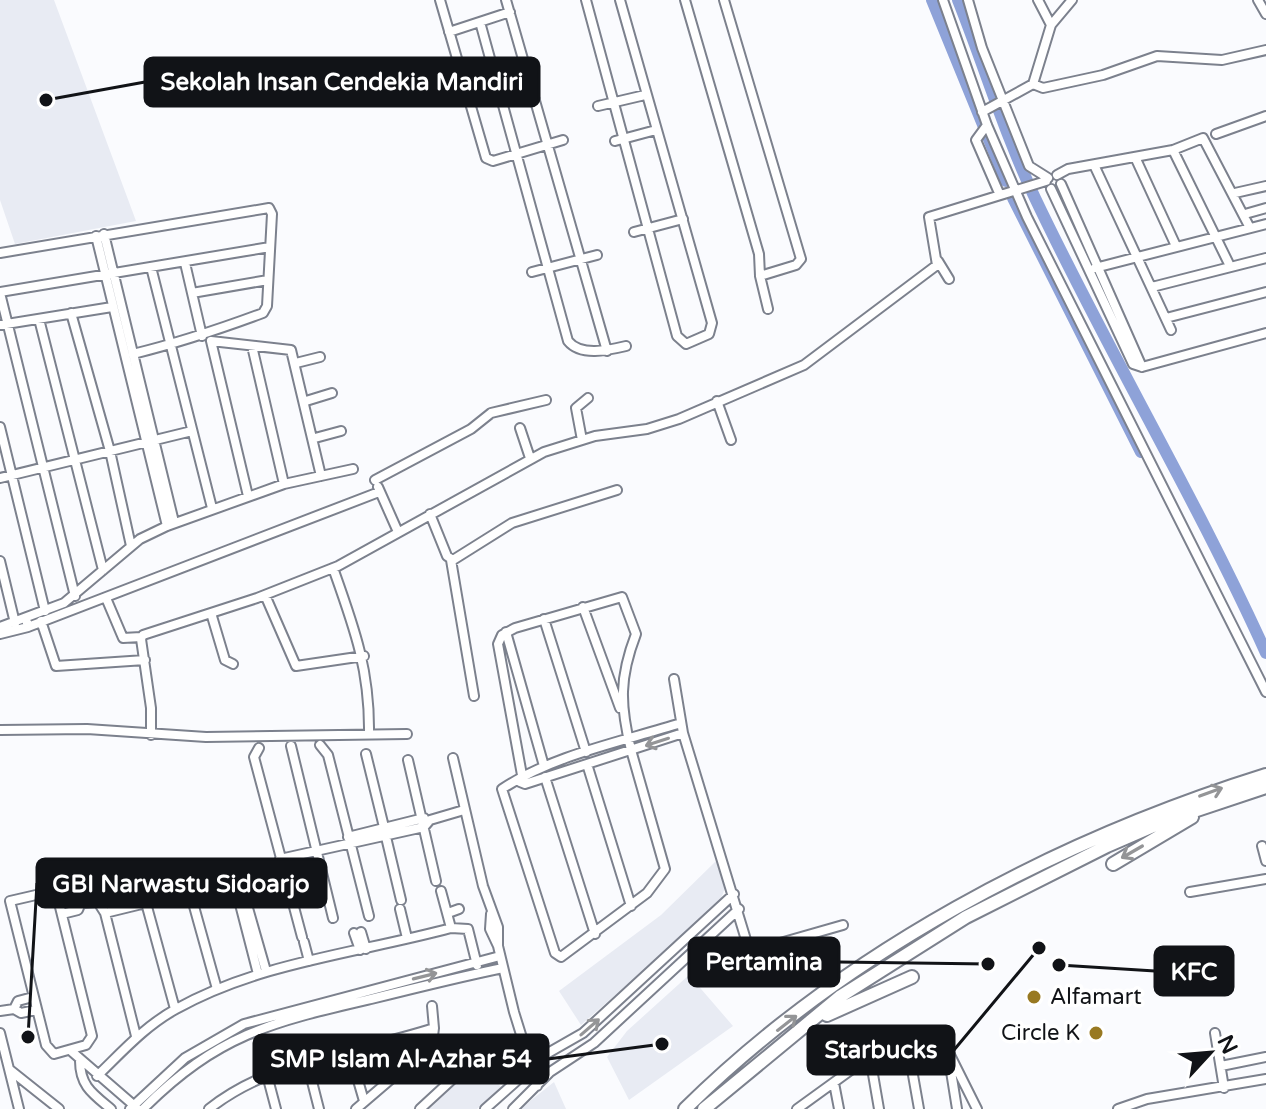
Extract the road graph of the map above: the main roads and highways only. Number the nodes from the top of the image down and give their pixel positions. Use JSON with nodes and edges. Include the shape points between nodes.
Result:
{"nodes":[{"id":1,"x":1266,"y":775,"type":"edge"},
{"id":2,"x":1266,"y":787,"type":"edge"},
{"id":3,"x":1198,"y":812,"type":"junction"},
{"id":4,"x":1113,"y":864,"type":"dead end"},
{"id":5,"x":912,"y":977,"type":"dead end"},
{"id":6,"x":814,"y":1018,"type":"junction"},
{"id":7,"x":685,"y":1109,"type":"edge"},
{"id":8,"x":704,"y":1109,"type":"edge"}],
"edges":[{"from":7,"to":1,"type":"highway","one_way":true,"via":[[838,984],[969,902],[1105,834]]},
{"from":2,"to":3,"type":"highway"},
{"from":3,"to":4,"type":"highway","one_way":true},
{"from":3,"to":6,"type":"highway","via":[[1107,846],[966,917]]},
{"from":5,"to":6,"type":"highway"},
{"from":6,"to":8,"type":"highway"}]}
